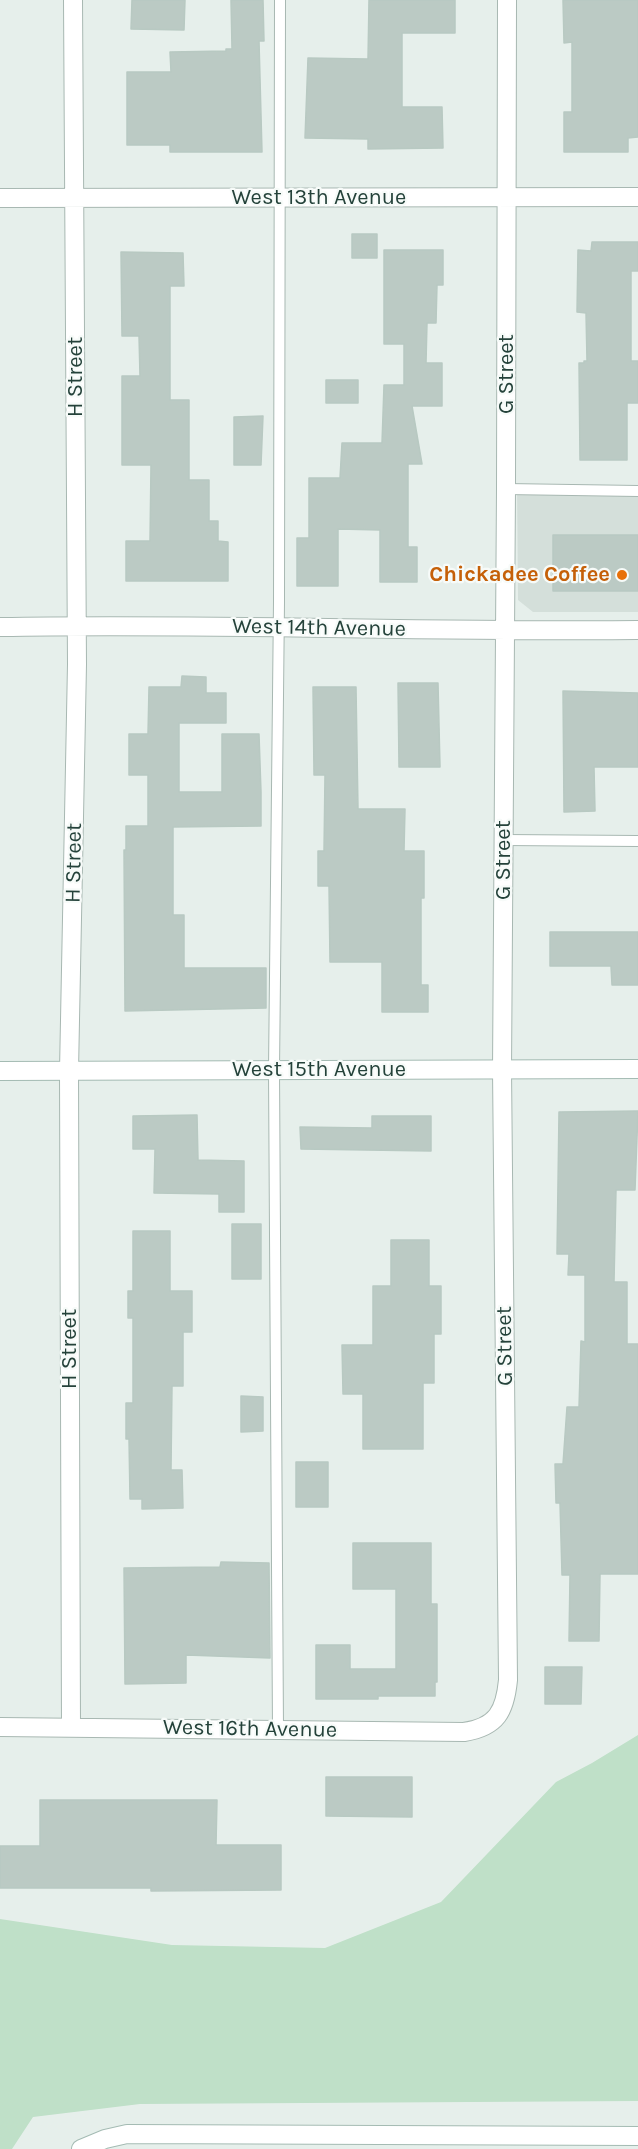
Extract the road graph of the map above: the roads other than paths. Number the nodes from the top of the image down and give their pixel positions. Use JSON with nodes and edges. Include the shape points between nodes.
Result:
{"nodes":[{"id":1,"x":73,"y":0,"type":"edge"},
{"id":2,"x":280,"y":0,"type":"edge"},
{"id":3,"x":507,"y":0,"type":"edge"},
{"id":4,"x":638,"y":197,"type":"edge"},
{"id":5,"x":0,"y":198,"type":"edge"},
{"id":6,"x":75,"y":198,"type":"junction"},
{"id":7,"x":280,"y":198,"type":"junction"},
{"id":8,"x":507,"y":198,"type":"junction"},
{"id":9,"x":506,"y":489,"type":"junction"},
{"id":10,"x":638,"y":491,"type":"edge"},
{"id":11,"x":76,"y":626,"type":"junction"},
{"id":12,"x":0,"y":627,"type":"edge"},
{"id":13,"x":279,"y":628,"type":"junction"},
{"id":14,"x":638,"y":630,"type":"edge"},
{"id":15,"x":504,"y":631,"type":"junction"},
{"id":16,"x":504,"y":840,"type":"junction"},
{"id":17,"x":638,"y":841,"type":"edge"},
{"id":18,"x":502,"y":1069,"type":"junction"},
{"id":19,"x":638,"y":1069,"type":"edge"},
{"id":20,"x":274,"y":1070,"type":"junction"},
{"id":21,"x":0,"y":1071,"type":"edge"},
{"id":22,"x":69,"y":1071,"type":"junction"},
{"id":23,"x":496,"y":1718,"type":"joint"},
{"id":24,"x":0,"y":1727,"type":"edge"},
{"id":25,"x":71,"y":1727,"type":"junction"},
{"id":26,"x":278,"y":1730,"type":"junction"},
{"id":27,"x":638,"y":2136,"type":"edge"},
{"id":28,"x":81,"y":2149,"type":"edge"}],
"edges":[{"from":1,"to":6,"type":"street","name":"H Street"},
{"from":2,"to":7,"type":"lane"},
{"from":3,"to":8,"type":"street","name":"G Street"},
{"from":4,"to":8,"type":"street","name":"West 13th Avenue"},
{"from":5,"to":6,"type":"street","name":"West 13th Avenue"},
{"from":6,"to":7,"type":"street","name":"West 13th Avenue"},
{"from":6,"to":11,"type":"street","name":"H Street"},
{"from":7,"to":8,"type":"street","name":"West 13th Avenue"},
{"from":7,"to":13,"type":"lane"},
{"from":8,"to":9,"type":"street","name":"G Street"},
{"from":9,"to":10,"type":"lane"},
{"from":9,"to":15,"type":"street","name":"G Street"},
{"from":11,"to":12,"type":"street","name":"West 14th Avenue"},
{"from":11,"to":13,"type":"street","name":"West 14th Avenue"},
{"from":11,"to":22,"type":"street","name":"H Street"},
{"from":13,"to":15,"type":"street","name":"West 14th Avenue"},
{"from":13,"to":20,"type":"lane"},
{"from":14,"to":15,"type":"street","name":"West 14th Avenue"},
{"from":15,"to":16,"type":"street","name":"G Street"},
{"from":16,"to":17,"type":"lane"},
{"from":16,"to":18,"type":"street","name":"G Street"},
{"from":18,"to":19,"type":"street","name":"West 15th Avenue"},
{"from":18,"to":20,"type":"street","name":"West 15th Avenue"},
{"from":18,"to":23,"type":"street","name":"G Street","via":[[508,1680],[506,1700]]},
{"from":20,"to":22,"type":"street","name":"West 15th Avenue"},
{"from":20,"to":26,"type":"lane"},
{"from":21,"to":22,"type":"street","name":"West 15th Avenue"},
{"from":22,"to":25,"type":"street","name":"H Street"},
{"from":23,"to":26,"type":"street","name":"West 16th Avenue","via":[[483,1729],[464,1732]]},
{"from":24,"to":25,"type":"street","name":"West 16th Avenue"},
{"from":25,"to":26,"type":"street","name":"West 16th Avenue"},
{"from":27,"to":28,"type":"street","via":[[127,2134]]}]}
